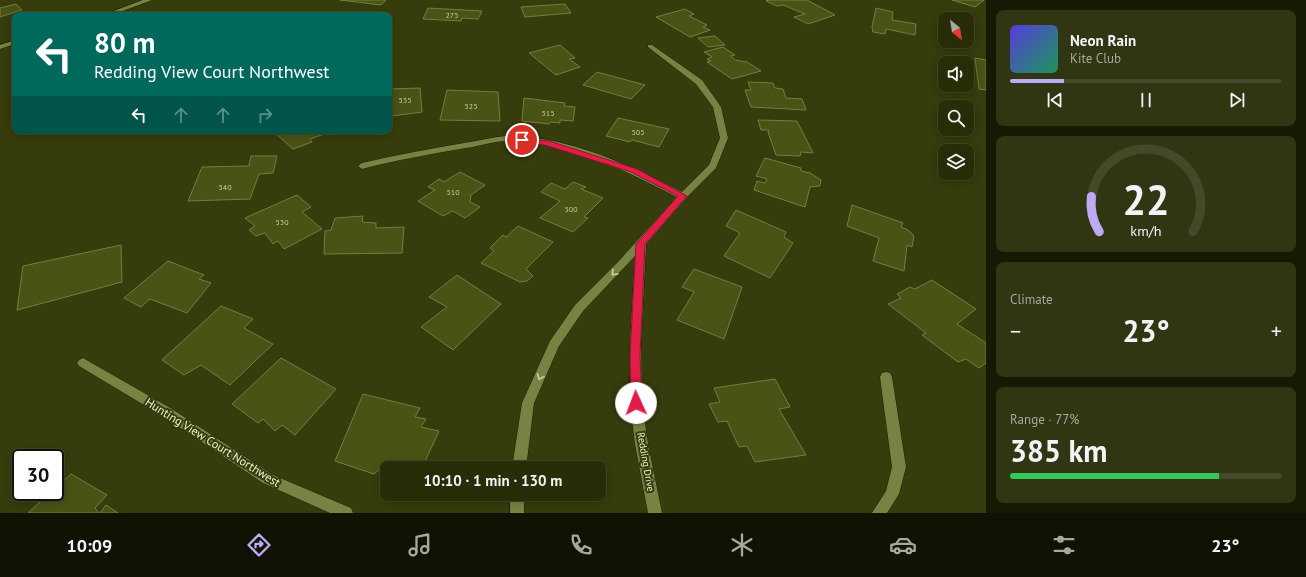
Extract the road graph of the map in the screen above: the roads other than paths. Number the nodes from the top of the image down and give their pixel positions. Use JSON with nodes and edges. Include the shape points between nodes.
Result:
{"nodes":[{"id":1,"x":149,"y":0,"type":"edge"},
{"id":2,"x":115,"y":12,"type":"edge"},
{"id":3,"x":12,"y":43,"type":"edge"},
{"id":4,"x":650,"y":46,"type":"dead end"},
{"id":5,"x":0,"y":47,"type":"edge"},
{"id":6,"x":362,"y":166,"type":"dead end"},
{"id":7,"x":683,"y":196,"type":"junction"},
{"id":8,"x":641,"y":244,"type":"junction"},
{"id":9,"x":83,"y":363,"type":"dead end"},
{"id":10,"x":886,"y":377,"type":"dead end"},
{"id":11,"x":520,"y":461,"type":"edge"},
{"id":12,"x":517,"y":501,"type":"edge"},
{"id":13,"x":346,"y":513,"type":"edge"},
{"id":14,"x":517,"y":513,"type":"edge"},
{"id":15,"x":655,"y":513,"type":"edge"},
{"id":16,"x":879,"y":513,"type":"edge"}],
"edges":[{"from":1,"to":2,"type":"street"},
{"from":3,"to":5,"type":"street"},
{"from":4,"to":7,"type":"street","via":[[699,82],[717,107],[724,138],[713,166]]},
{"from":6,"to":7,"type":"street","via":[[400,156],[509,139],[546,142],[634,171]]},
{"from":7,"to":8,"type":"street"},
{"from":8,"to":11,"type":"street","one_way":true,"via":[[579,308],[554,344],[528,403]]},
{"from":8,"to":15,"type":"street","name":"Redding Drive","via":[[635,347],[636,403]]},
{"from":9,"to":13,"type":"street","name":"Hunting View Court Northwest","via":[[168,413],[268,479]]},
{"from":10,"to":16,"type":"street","via":[[899,467],[892,494]]},
{"from":12,"to":14,"type":"street"}]}
